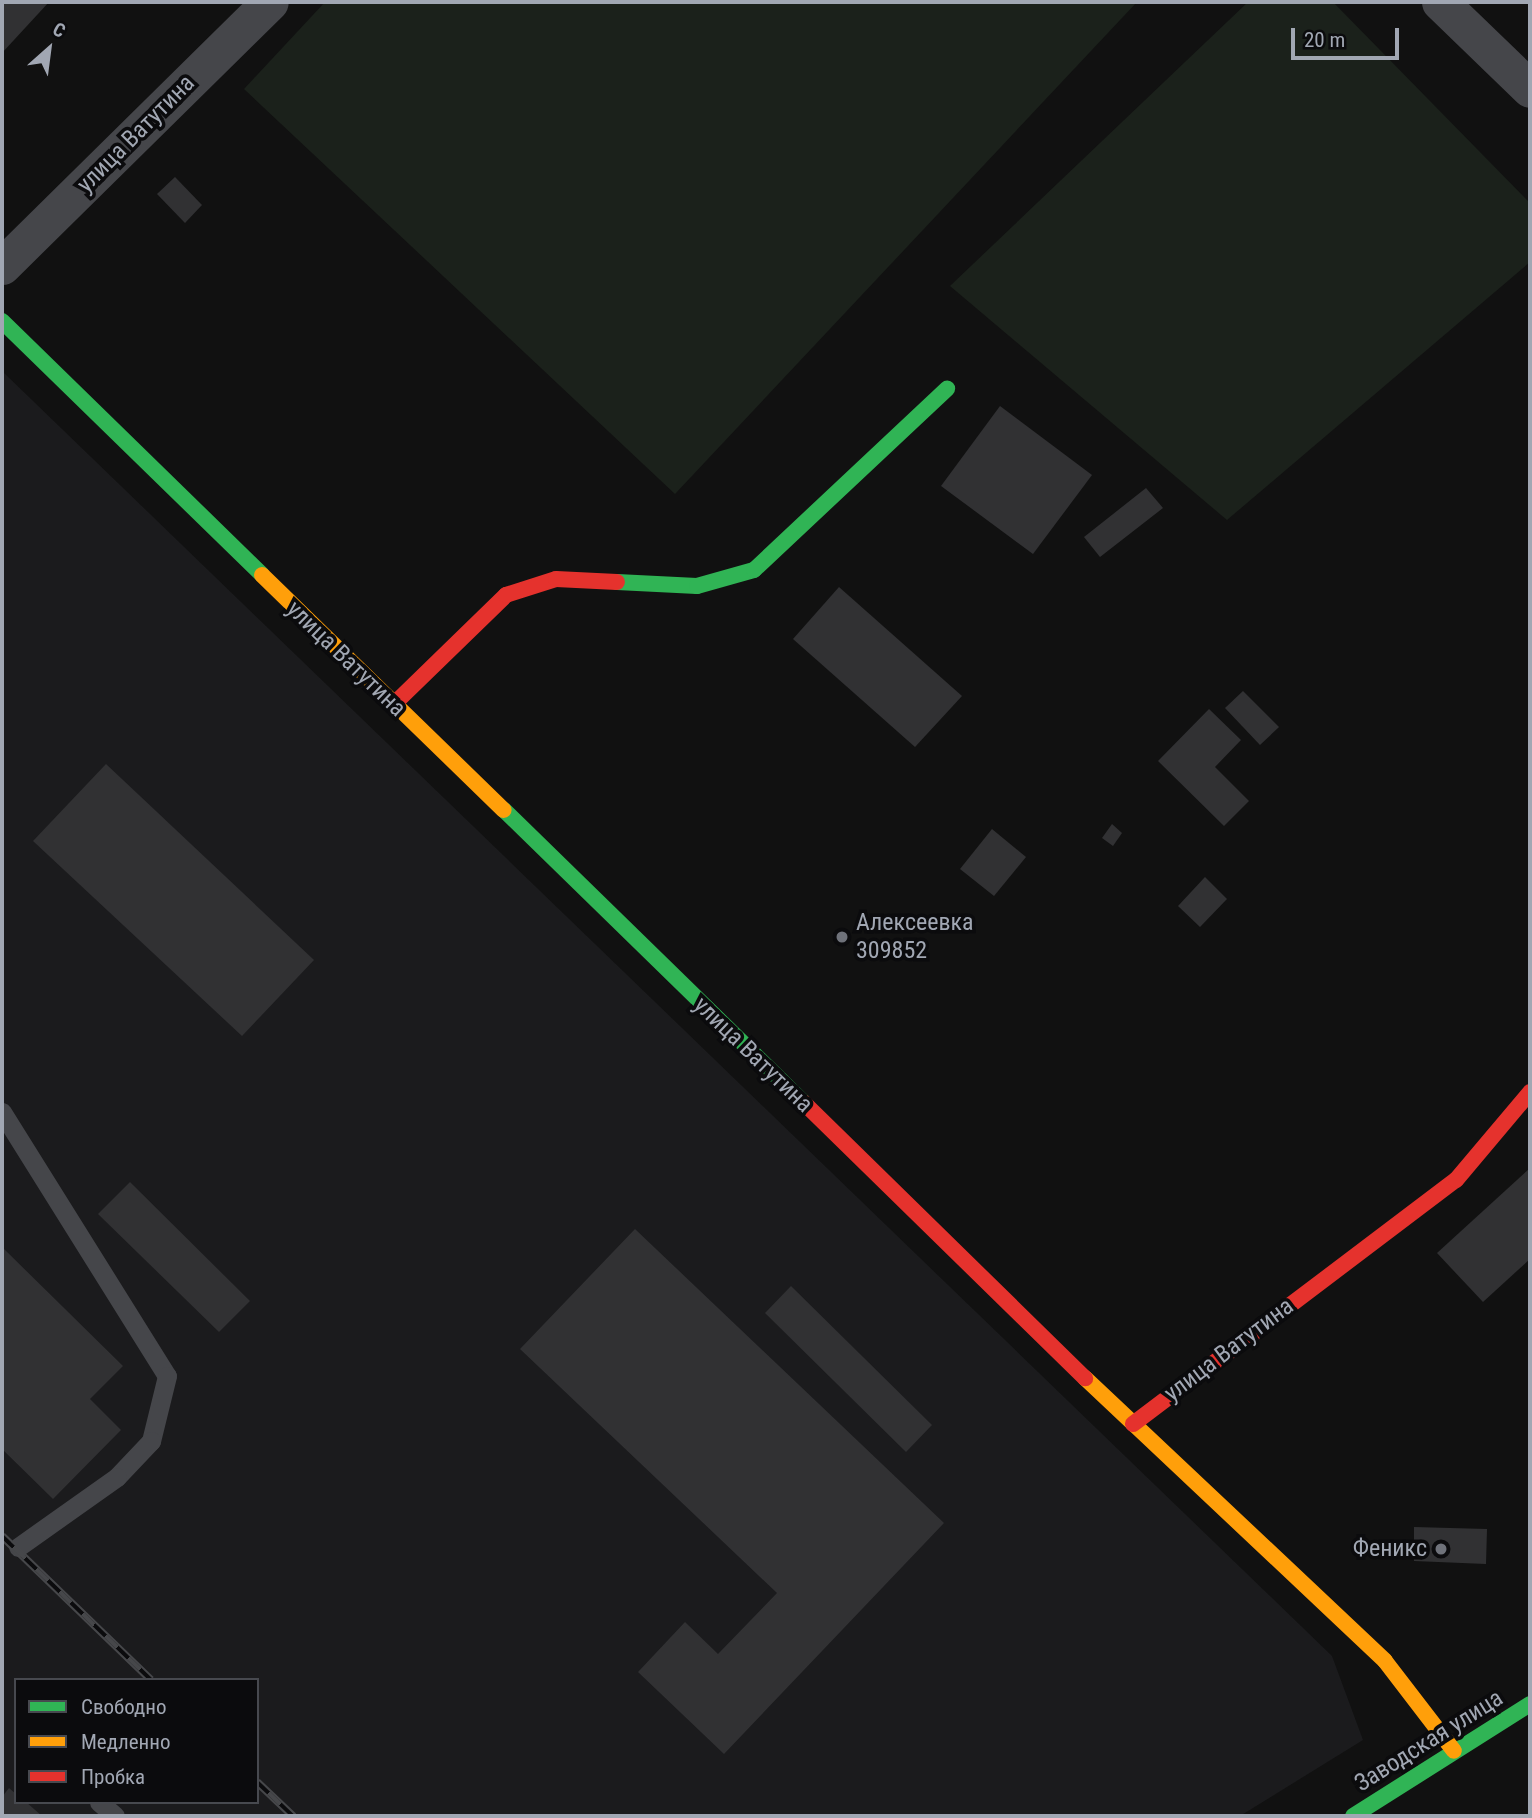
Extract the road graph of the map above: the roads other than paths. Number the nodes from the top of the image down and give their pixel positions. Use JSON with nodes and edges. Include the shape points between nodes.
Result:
{"nodes":[{"id":1,"x":270,"y":2,"type":"edge"},
{"id":2,"x":1440,"y":2,"type":"edge"},
{"id":3,"x":1530,"y":89,"type":"edge"},
{"id":4,"x":2,"y":266,"type":"edge"},
{"id":5,"x":2,"y":321,"type":"edge"},
{"id":6,"x":947,"y":389,"type":"dead end"},
{"id":7,"x":393,"y":705,"type":"junction"},
{"id":8,"x":1530,"y":1092,"type":"edge"},
{"id":9,"x":2,"y":1112,"type":"edge"},
{"id":10,"x":1132,"y":1424,"type":"junction"},
{"id":11,"x":18,"y":1547,"type":"dead end"},
{"id":12,"x":1530,"y":1703,"type":"edge"},
{"id":13,"x":1454,"y":1751,"type":"junction"},
{"id":14,"x":101,"y":1804,"type":"edge"},
{"id":15,"x":115,"y":1816,"type":"edge"},
{"id":16,"x":1353,"y":1816,"type":"edge"}],
"edges":[{"from":1,"to":4,"type":"street","name":"улица Ватутина"},
{"from":2,"to":3,"type":"street"},
{"from":5,"to":7,"type":"street","name":"улица Ватутина"},
{"from":6,"to":7,"type":"street","via":[[754,570],[697,586],[556,579],[506,595]]},
{"from":7,"to":10,"type":"street","name":"улица Ватутина"},
{"from":8,"to":10,"type":"street","name":"улица Ватутина","via":[[1456,1180]]},
{"from":9,"to":11,"type":"lane","via":[[167,1376],[151,1441],[117,1478]]},
{"from":10,"to":13,"type":"street","via":[[1385,1661]]},
{"from":12,"to":13,"type":"street","name":"Заводская улица"},
{"from":13,"to":16,"type":"street","name":"Заводская улица"},
{"from":14,"to":15,"type":"lane"}]}
